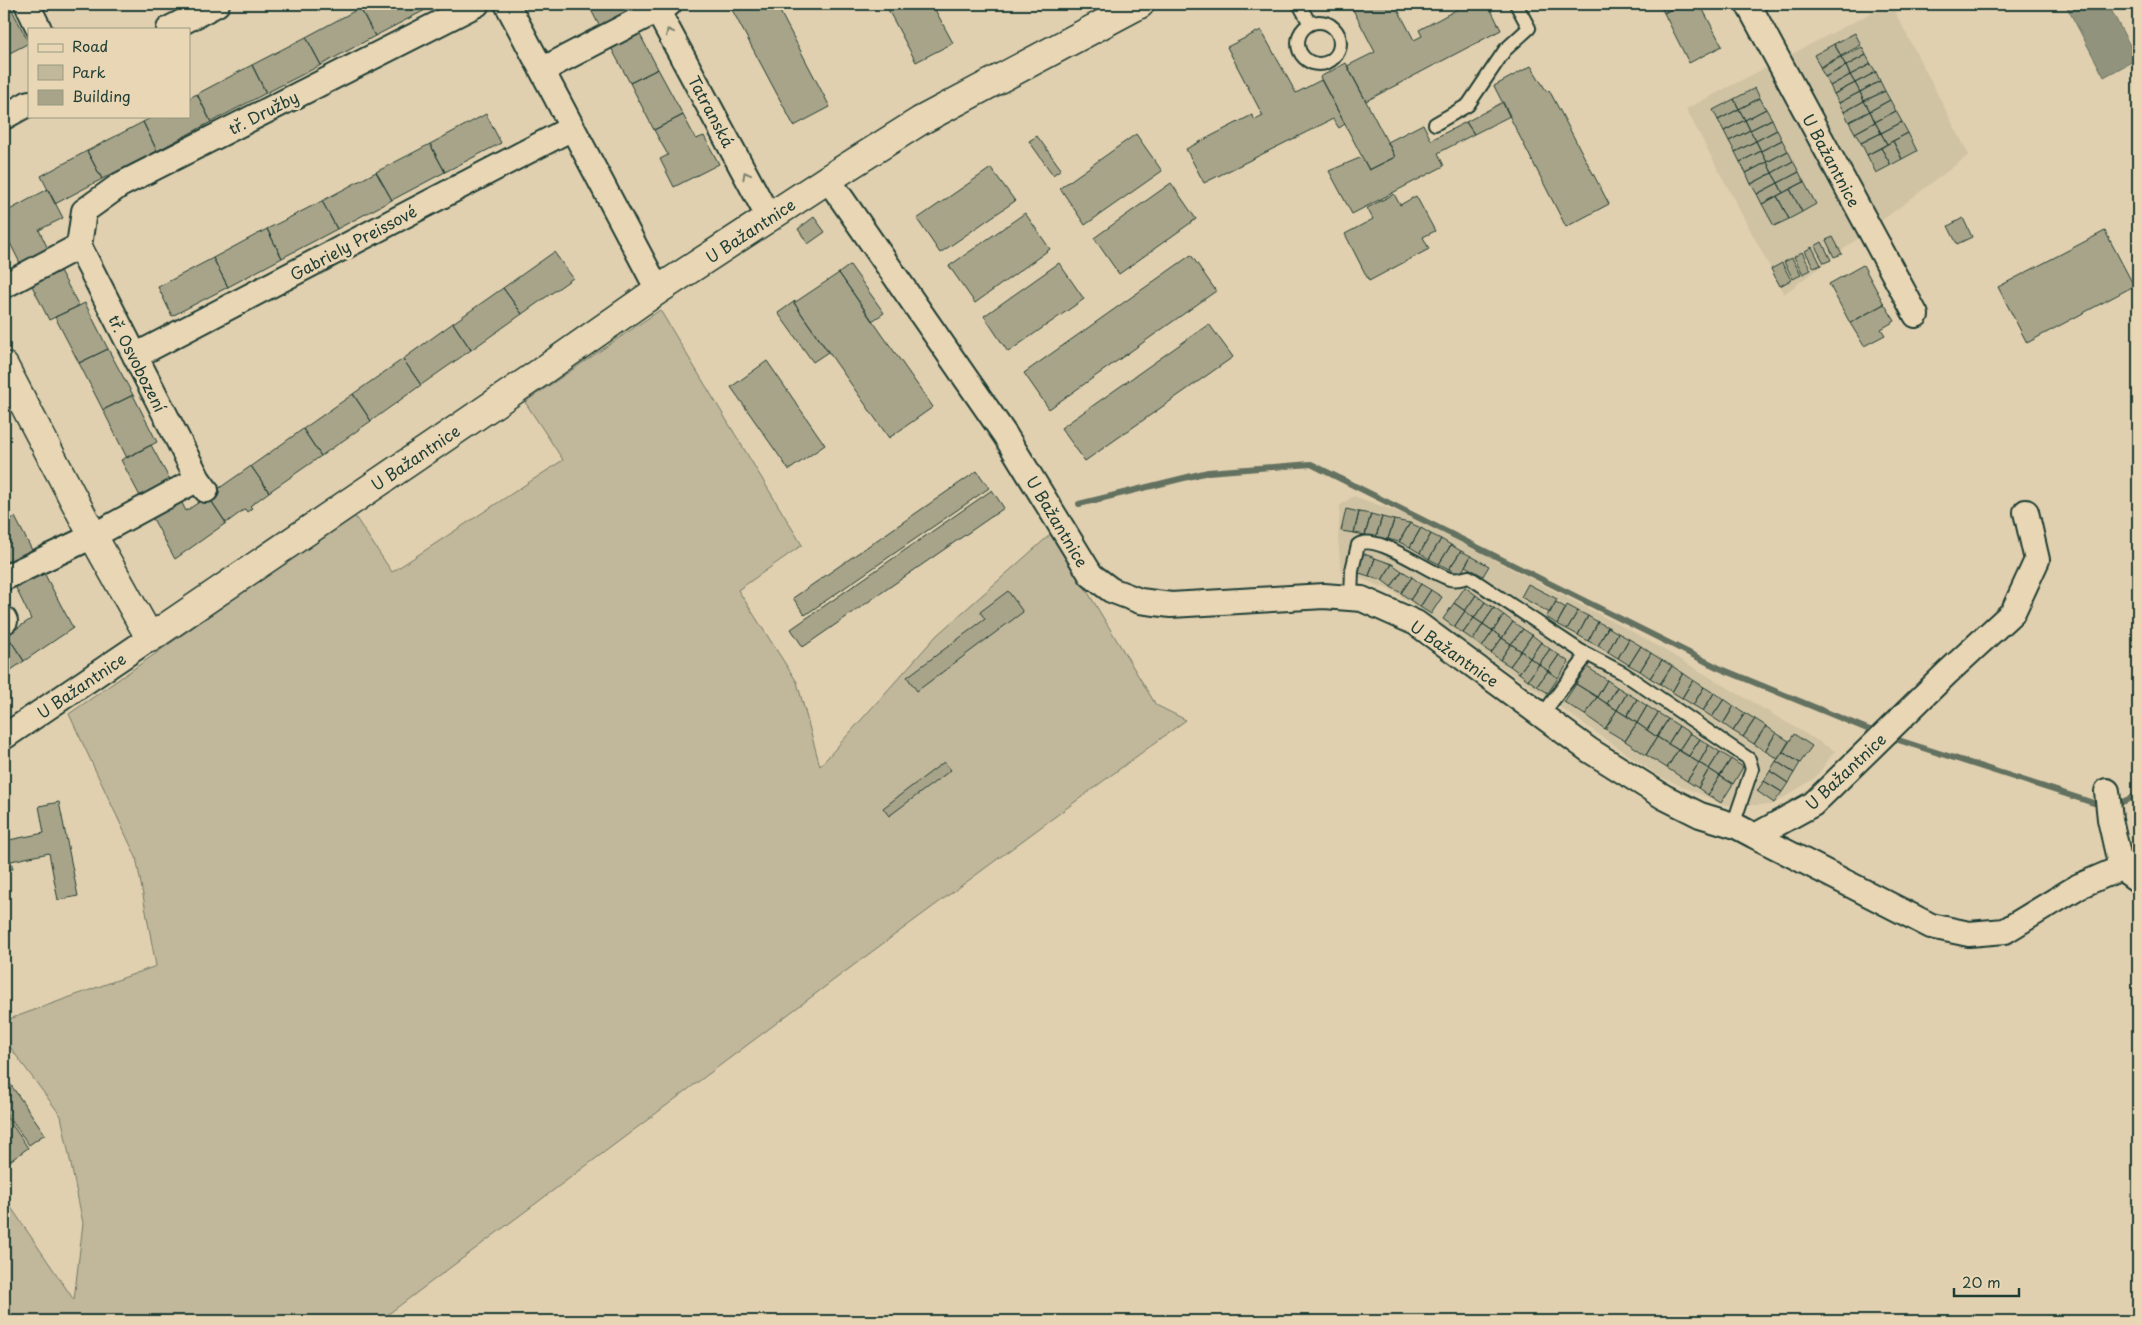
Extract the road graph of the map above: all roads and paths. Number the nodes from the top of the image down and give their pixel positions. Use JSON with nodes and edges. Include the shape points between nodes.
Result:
{"nodes":[{"id":1,"x":27,"y":4,"type":"edge"},
{"id":2,"x":477,"y":4,"type":"edge"},
{"id":3,"x":507,"y":4,"type":"edge"},
{"id":4,"x":1140,"y":4,"type":"edge"},
{"id":5,"x":1299,"y":4,"type":"edge"},
{"id":6,"x":1516,"y":4,"type":"edge"},
{"id":7,"x":1748,"y":4,"type":"edge"},
{"id":8,"x":209,"y":6,"type":"edge"},
{"id":9,"x":660,"y":6,"type":"edge"},
{"id":10,"x":1310,"y":24,"type":"dead end"},
{"id":11,"x":39,"y":28,"type":"edge"},
{"id":12,"x":171,"y":28,"type":"edge"},
{"id":13,"x":542,"y":70,"type":"junction"},
{"id":14,"x":28,"y":104,"type":"edge"},
{"id":15,"x":4,"y":117,"type":"edge"},
{"id":16,"x":1436,"y":124,"type":"dead end"},
{"id":17,"x":572,"y":128,"type":"junction"},
{"id":18,"x":828,"y":179,"type":"junction"},
{"id":19,"x":769,"y":218,"type":"junction"},
{"id":20,"x":79,"y":246,"type":"junction"},
{"id":21,"x":4,"y":286,"type":"edge"},
{"id":22,"x":658,"y":290,"type":"junction"},
{"id":23,"x":1916,"y":315,"type":"dead end"},
{"id":24,"x":135,"y":356,"type":"junction"},
{"id":25,"x":4,"y":366,"type":"edge"},
{"id":26,"x":2026,"y":512,"type":"dead end"},
{"id":27,"x":93,"y":536,"type":"junction"},
{"id":28,"x":4,"y":578,"type":"edge"},
{"id":29,"x":1351,"y":598,"type":"junction"},
{"id":30,"x":150,"y":638,"type":"junction"},
{"id":31,"x":1579,"y":650,"type":"junction"},
{"id":32,"x":1542,"y":715,"type":"junction"},
{"id":33,"x":4,"y":737,"type":"edge"},
{"id":34,"x":2107,"y":790,"type":"dead end"},
{"id":35,"x":1733,"y":825,"type":"junction"},
{"id":36,"x":1755,"y":836,"type":"junction"},
{"id":37,"x":2130,"y":874,"type":"edge"}],
"edges":[{"from":1,"to":11,"type":"street"},
{"from":2,"to":20,"type":"street","name":"tř. Družby","via":[[120,184],[84,211]]},
{"from":3,"to":13,"type":"street"},
{"from":4,"to":18,"type":"street","name":"U Bažantnice","via":[[920,121]]},
{"from":5,"to":10,"type":"lane"},
{"from":6,"to":16,"type":"lane","via":[[1529,28],[1505,50],[1468,104]]},
{"from":7,"to":23,"type":"street","name":"U Bažantnice"},
{"from":8,"to":12,"type":"street"},
{"from":9,"to":13,"type":"street"},
{"from":19,"to":9,"type":"street","name":"Tatranská","one_way":true},
{"from":13,"to":17,"type":"street"},
{"from":14,"to":15,"type":"street"},
{"from":17,"to":22,"type":"street"},
{"from":17,"to":24,"type":"street","name":"Gabriely Preissové"},
{"from":18,"to":19,"type":"street","name":"U Bažantnice"},
{"from":18,"to":29,"type":"street","name":"U Bažantnice","via":[[1005,436],[1091,576],[1111,590],[1140,600],[1172,605],[1324,596]]},
{"from":19,"to":22,"type":"street","name":"U Bažantnice"},
{"from":20,"to":21,"type":"street"},
{"from":20,"to":24,"type":"street","name":"tř. Osvobození"},
{"from":22,"to":30,"type":"street","name":"U Bažantnice"},
{"from":24,"to":27,"type":"street","name":"tř. Osvobození","via":[[202,484]]},
{"from":25,"to":27,"type":"street"},
{"from":26,"to":36,"type":"street","name":"U Bažantnice","via":[[2037,560],[2012,612],[1813,804]]},
{"from":27,"to":28,"type":"street","name":"tř. Osvobození"},
{"from":27,"to":30,"type":"street"},
{"from":29,"to":31,"type":"lane","via":[[1352,570],[1358,545],[1364,542],[1384,545],[1427,570],[1452,580],[1469,577]]},
{"from":29,"to":32,"type":"street","name":"U Bažantnice","via":[[1362,599],[1416,623]]},
{"from":30,"to":33,"type":"street","name":"U Bažantnice"},
{"from":31,"to":32,"type":"lane","via":[[1582,662]]},
{"from":31,"to":35,"type":"lane","via":[[1623,673],[1750,759],[1752,769]]},
{"from":32,"to":35,"type":"street","name":"U Bažantnice","via":[[1589,750],[1664,797],[1700,815]]},
{"from":34,"to":37,"type":"street","via":[[2110,819]]},
{"from":35,"to":36,"type":"street","name":"U Bažantnice"},
{"from":36,"to":37,"type":"street","via":[[1932,926],[1969,934],[2005,931],[2079,886]]}]}
